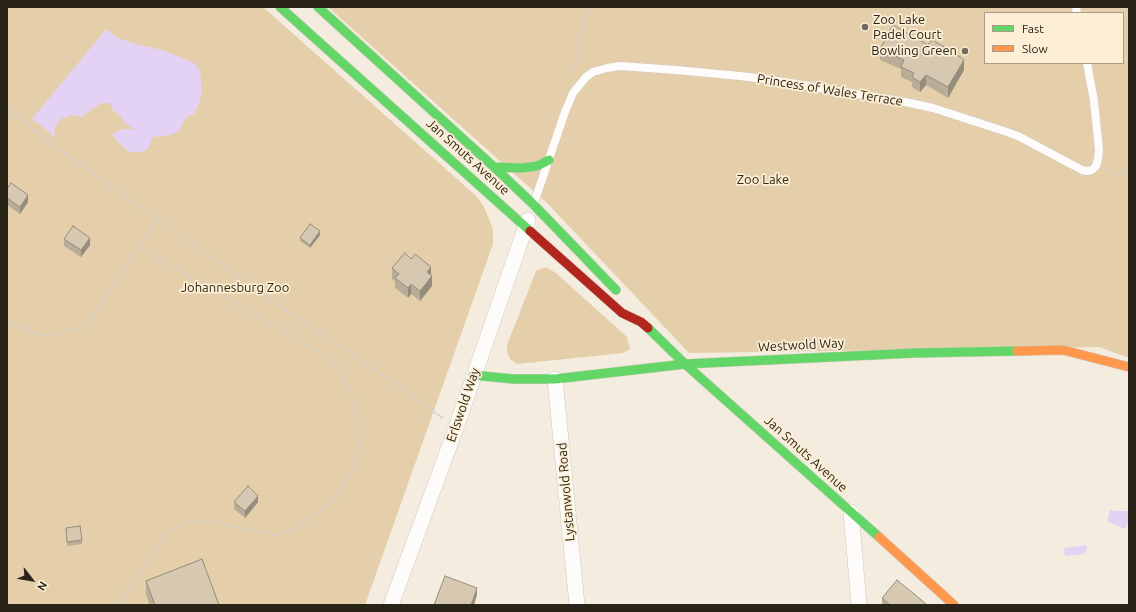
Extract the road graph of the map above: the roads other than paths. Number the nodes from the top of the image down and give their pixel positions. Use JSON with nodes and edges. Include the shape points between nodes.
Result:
{"nodes":[{"id":1,"x":280,"y":7,"type":"edge"},
{"id":2,"x":318,"y":7,"type":"edge"},
{"id":3,"x":1087,"y":64,"type":"edge"},
{"id":4,"x":549,"y":160,"type":"junction"},
{"id":5,"x":494,"y":167,"type":"junction"},
{"id":6,"x":533,"y":204,"type":"junction"},
{"id":7,"x":526,"y":227,"type":"junction"},
{"id":8,"x":621,"y":295,"type":"dead end"},
{"id":9,"x":632,"y":306,"type":"dead end"},
{"id":10,"x":641,"y":322,"type":"junction"},
{"id":11,"x":685,"y":364,"type":"junction"},
{"id":12,"x":1129,"y":367,"type":"edge"},
{"id":13,"x":474,"y":375,"type":"junction"},
{"id":14,"x":555,"y":379,"type":"junction"},
{"id":15,"x":851,"y":512,"type":"junction"},
{"id":16,"x":391,"y":605,"type":"edge"},
{"id":17,"x":577,"y":605,"type":"edge"},
{"id":18,"x":859,"y":605,"type":"edge"},
{"id":19,"x":954,"y":605,"type":"edge"}],
"edges":[{"from":1,"to":7,"type":"main road","name":"Jan Smuts Avenue"},
{"from":2,"to":5,"type":"main road","name":"Jan Smuts Avenue"},
{"from":3,"to":4,"type":"lane","name":"Princess of Wales Terrace","via":[[1096,120],[1098,159],[1096,166],[1087,171],[1013,134],[933,108],[772,80],[620,66],[593,72],[573,93]]},
{"from":4,"to":5,"type":"main road","via":[[537,166],[522,168]]},
{"from":4,"to":6,"type":"lane","name":"Princess of Wales Terrace"},
{"from":5,"to":6,"type":"main road","name":"Jan Smuts Avenue"},
{"from":6,"to":7,"type":"street","name":"Erlswold Way"},
{"from":6,"to":8,"type":"main road","name":"Jan Smuts Avenue"},
{"from":7,"to":10,"type":"main road","name":"Jan Smuts Avenue","via":[[622,312]]},
{"from":7,"to":13,"type":"street","name":"Erlswold Way"},
{"from":9,"to":10,"type":"main road","name":"Jan Smuts Avenue"},
{"from":10,"to":11,"type":"main road","name":"Jan Smuts Avenue"},
{"from":11,"to":12,"type":"main road","name":"Westwold Way","via":[[915,353],[1063,350]]},
{"from":11,"to":14,"type":"main road","name":"Westwold Way"},
{"from":11,"to":15,"type":"main road","name":"Jan Smuts Avenue"},
{"from":13,"to":14,"type":"main road","name":"Westwold Way","via":[[513,379]]},
{"from":13,"to":16,"type":"street","name":"Erlswold Way"},
{"from":14,"to":17,"type":"street","name":"Lystanwold Road"},
{"from":15,"to":18,"type":"street"},
{"from":15,"to":19,"type":"main road","name":"Jan Smuts Avenue"}]}
